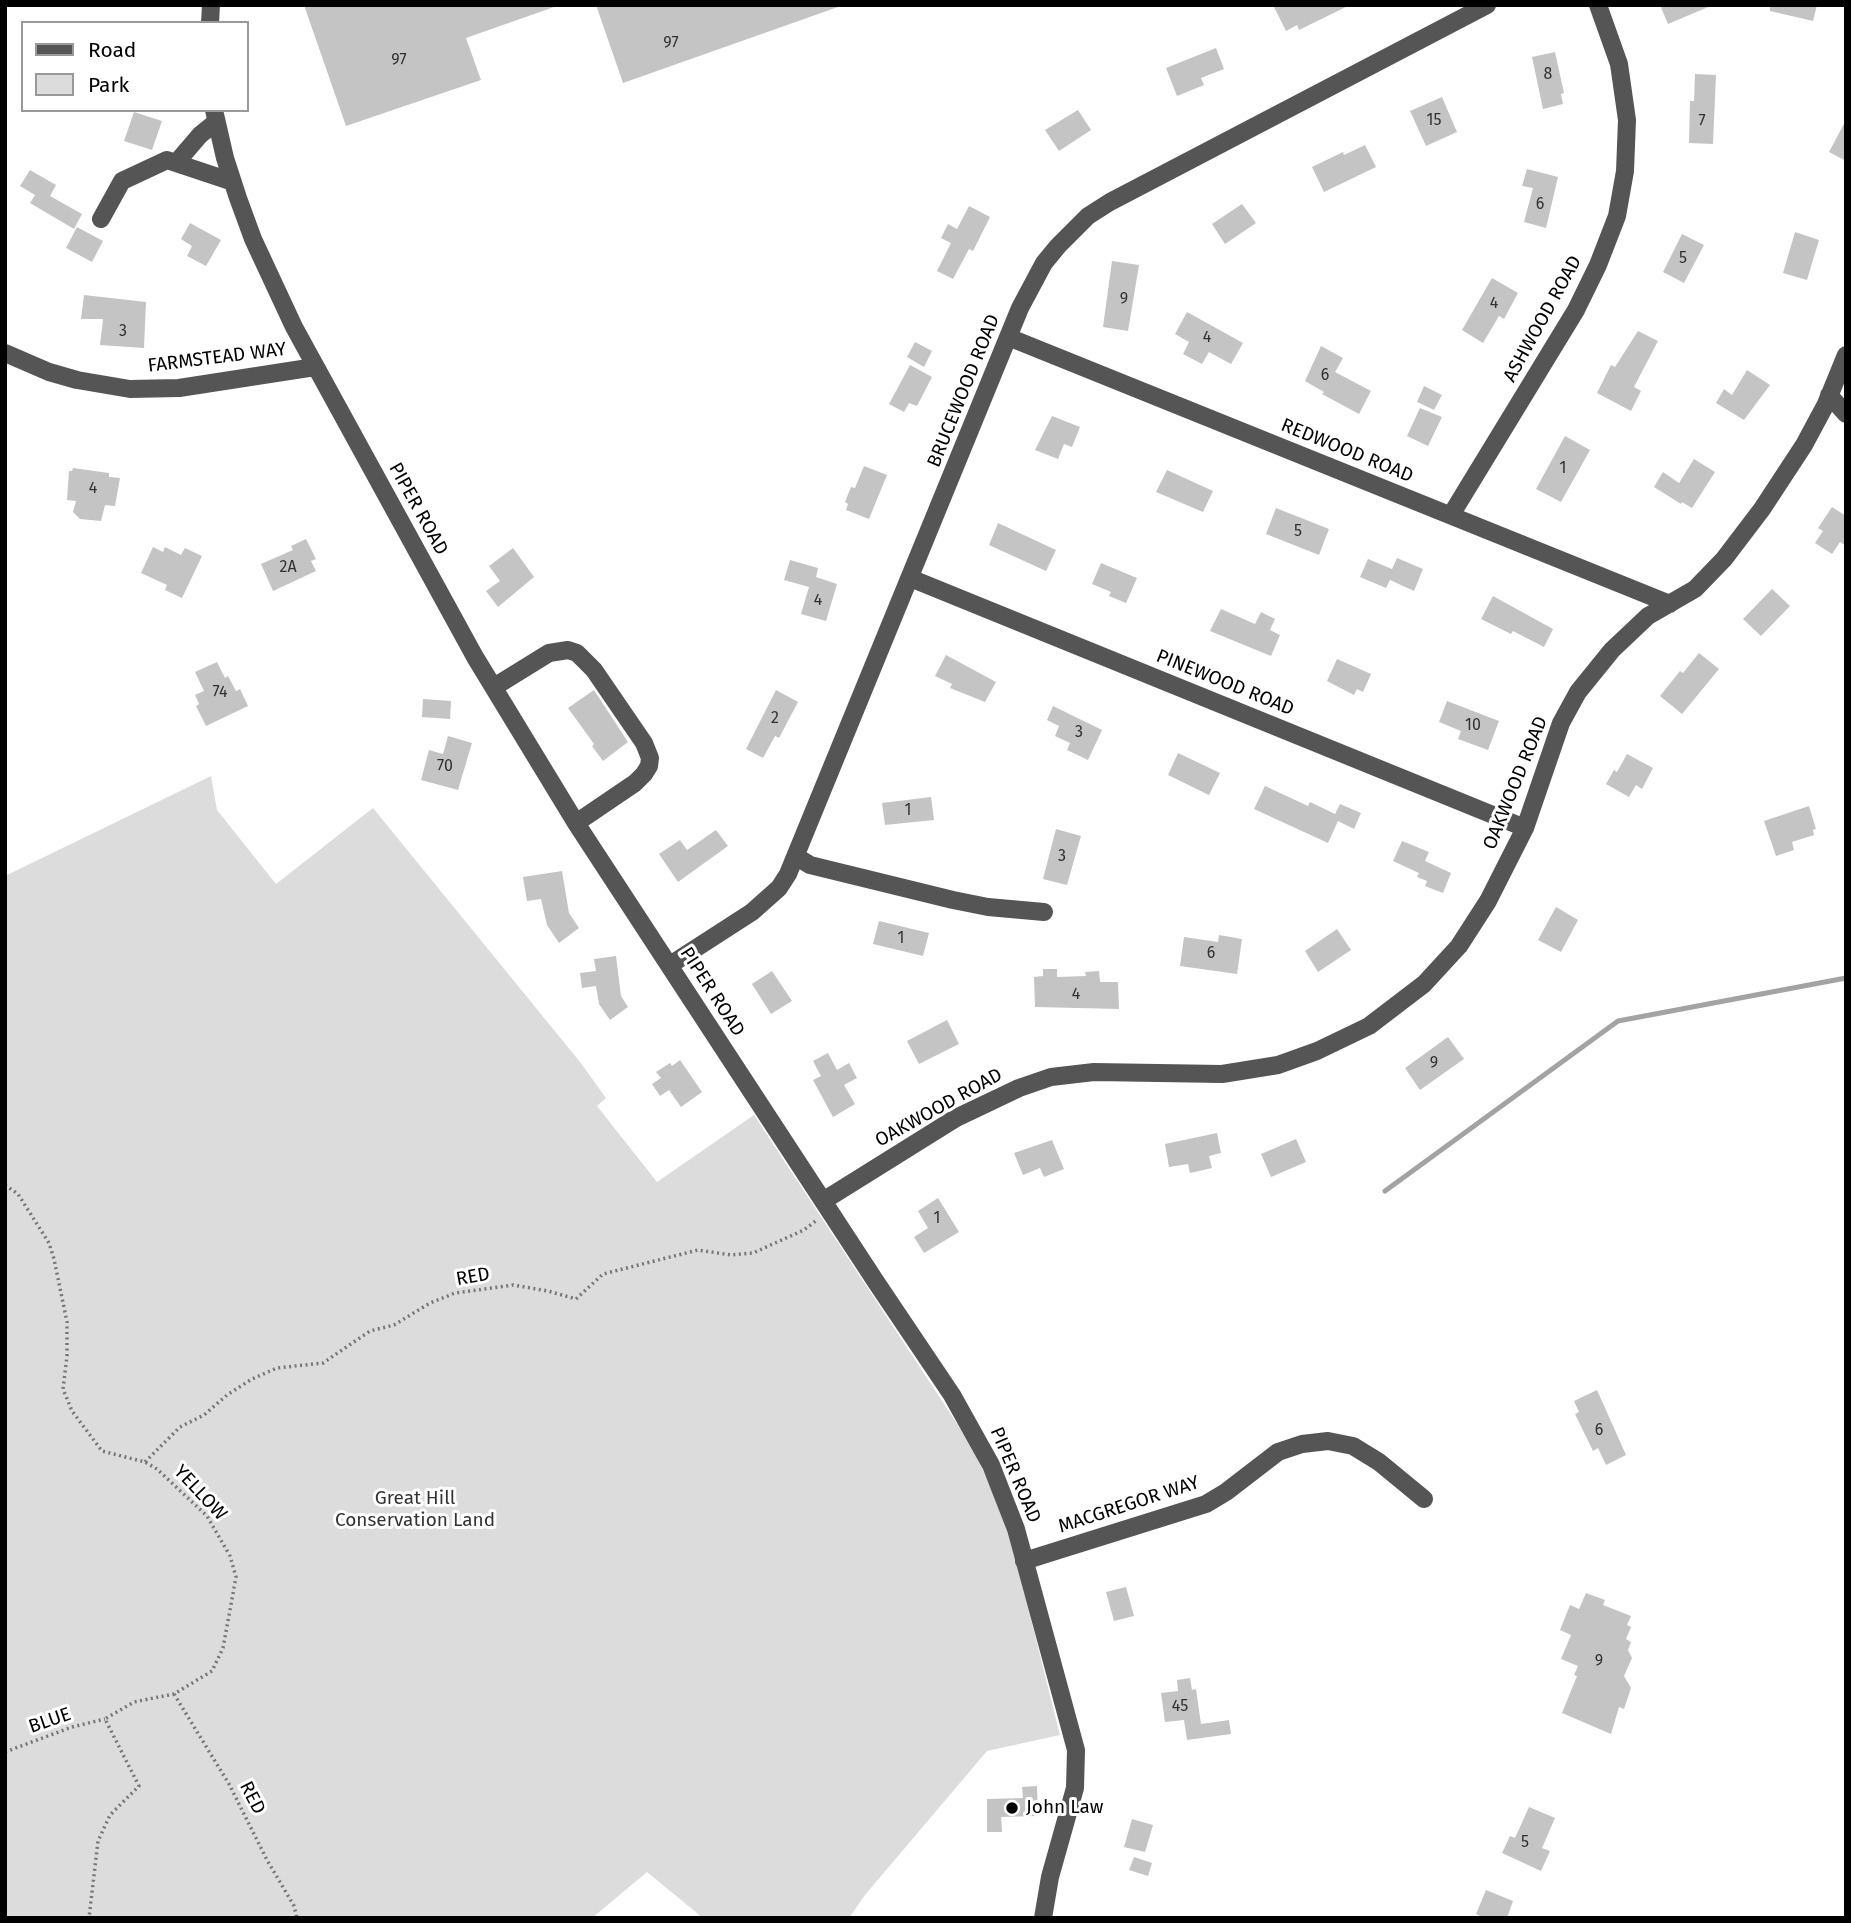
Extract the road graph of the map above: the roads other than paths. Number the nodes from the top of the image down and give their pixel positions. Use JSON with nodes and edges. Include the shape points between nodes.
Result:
{"nodes":[{"id":1,"x":1487,"y":5,"type":"edge"},
{"id":2,"x":1598,"y":5,"type":"edge"},
{"id":3,"x":215,"y":116,"type":"edge"},
{"id":4,"x":176,"y":163,"type":"junction"},
{"id":5,"x":233,"y":182,"type":"junction"},
{"id":6,"x":101,"y":219,"type":"dead end"},
{"id":7,"x":1009,"y":337,"type":"junction"},
{"id":8,"x":5,"y":353,"type":"edge"},
{"id":9,"x":1846,"y":355,"type":"edge"},
{"id":10,"x":315,"y":367,"type":"junction"},
{"id":11,"x":1829,"y":395,"type":"junction"},
{"id":12,"x":1846,"y":414,"type":"edge"},
{"id":13,"x":1451,"y":515,"type":"junction"},
{"id":14,"x":910,"y":578,"type":"junction"},
{"id":15,"x":1670,"y":604,"type":"junction"},
{"id":16,"x":494,"y":687,"type":"junction"},
{"id":17,"x":576,"y":823,"type":"junction"},
{"id":18,"x":1525,"y":828,"type":"junction"},
{"id":19,"x":797,"y":857,"type":"junction"},
{"id":20,"x":1044,"y":912,"type":"dead end"},
{"id":21,"x":670,"y":965,"type":"junction"},
{"id":22,"x":826,"y":1206,"type":"junction"},
{"id":23,"x":1424,"y":1499,"type":"dead end"},
{"id":24,"x":1024,"y":1561,"type":"junction"},
{"id":25,"x":1043,"y":1918,"type":"edge"}],
"edges":[{"from":1,"to":7,"type":"street","name":"BRUCEWOOD ROAD","via":[[1088,216],[1044,263]]},
{"from":2,"to":13,"type":"street","name":"ASHWOOD ROAD","via":[[1619,64],[1627,120],[1617,216],[1576,310]]},
{"from":3,"to":4,"type":"street"},
{"from":3,"to":5,"type":"street","name":"PIPER ROAD"},
{"from":4,"to":5,"type":"street"},
{"from":4,"to":6,"type":"street","via":[[167,160],[122,181]]},
{"from":5,"to":10,"type":"street","name":"PIPER ROAD","via":[[253,239]]},
{"from":7,"to":13,"type":"street","name":"REDWOOD ROAD"},
{"from":7,"to":14,"type":"street","name":"BRUCEWOOD ROAD"},
{"from":8,"to":10,"type":"street","name":"FARMSTEAD WAY","via":[[49,372],[130,388],[178,388]]},
{"from":9,"to":11,"type":"street","name":"OAKWOOD ROAD"},
{"from":10,"to":16,"type":"street","name":"PIPER ROAD"},
{"from":11,"to":12,"type":"street"},
{"from":11,"to":15,"type":"street","name":"OAKWOOD ROAD","via":[[1804,445],[1732,549],[1695,589]]},
{"from":13,"to":15,"type":"street","name":"REDWOOD ROAD"},
{"from":14,"to":18,"type":"street","name":"PINEWOOD ROAD"},
{"from":14,"to":19,"type":"street","name":"BRUCEWOOD ROAD"},
{"from":15,"to":18,"type":"street","name":"OAKWOOD ROAD","via":[[1621,642],[1578,692],[1562,723]]},
{"from":16,"to":17,"type":"street","name":"PIPER ROAD"},
{"from":16,"to":17,"type":"street","via":[[549,653],[577,653],[644,743],[650,758],[644,774]]},
{"from":17,"to":21,"type":"street","name":"PIPER ROAD"},
{"from":18,"to":22,"type":"street","name":"OAKWOOD ROAD","via":[[1459,946],[1424,984],[1369,1026],[1278,1065],[1233,1073],[1094,1072],[1051,1077],[967,1112],[903,1149]]},
{"from":19,"to":20,"type":"street","via":[[810,865],[953,900]]},
{"from":19,"to":21,"type":"street","name":"BRUCEWOOD ROAD","via":[[766,900]]},
{"from":21,"to":22,"type":"street","name":"PIPER ROAD"},
{"from":22,"to":24,"type":"street","name":"PIPER ROAD","via":[[969,1422],[1003,1494]]},
{"from":23,"to":24,"type":"street","name":"MACGREGOR WAY","via":[[1353,1446],[1328,1441],[1302,1444],[1278,1452],[1206,1504]]},
{"from":24,"to":25,"type":"street","name":"PIPER ROAD","via":[[1076,1759],[1075,1788]]}]}
